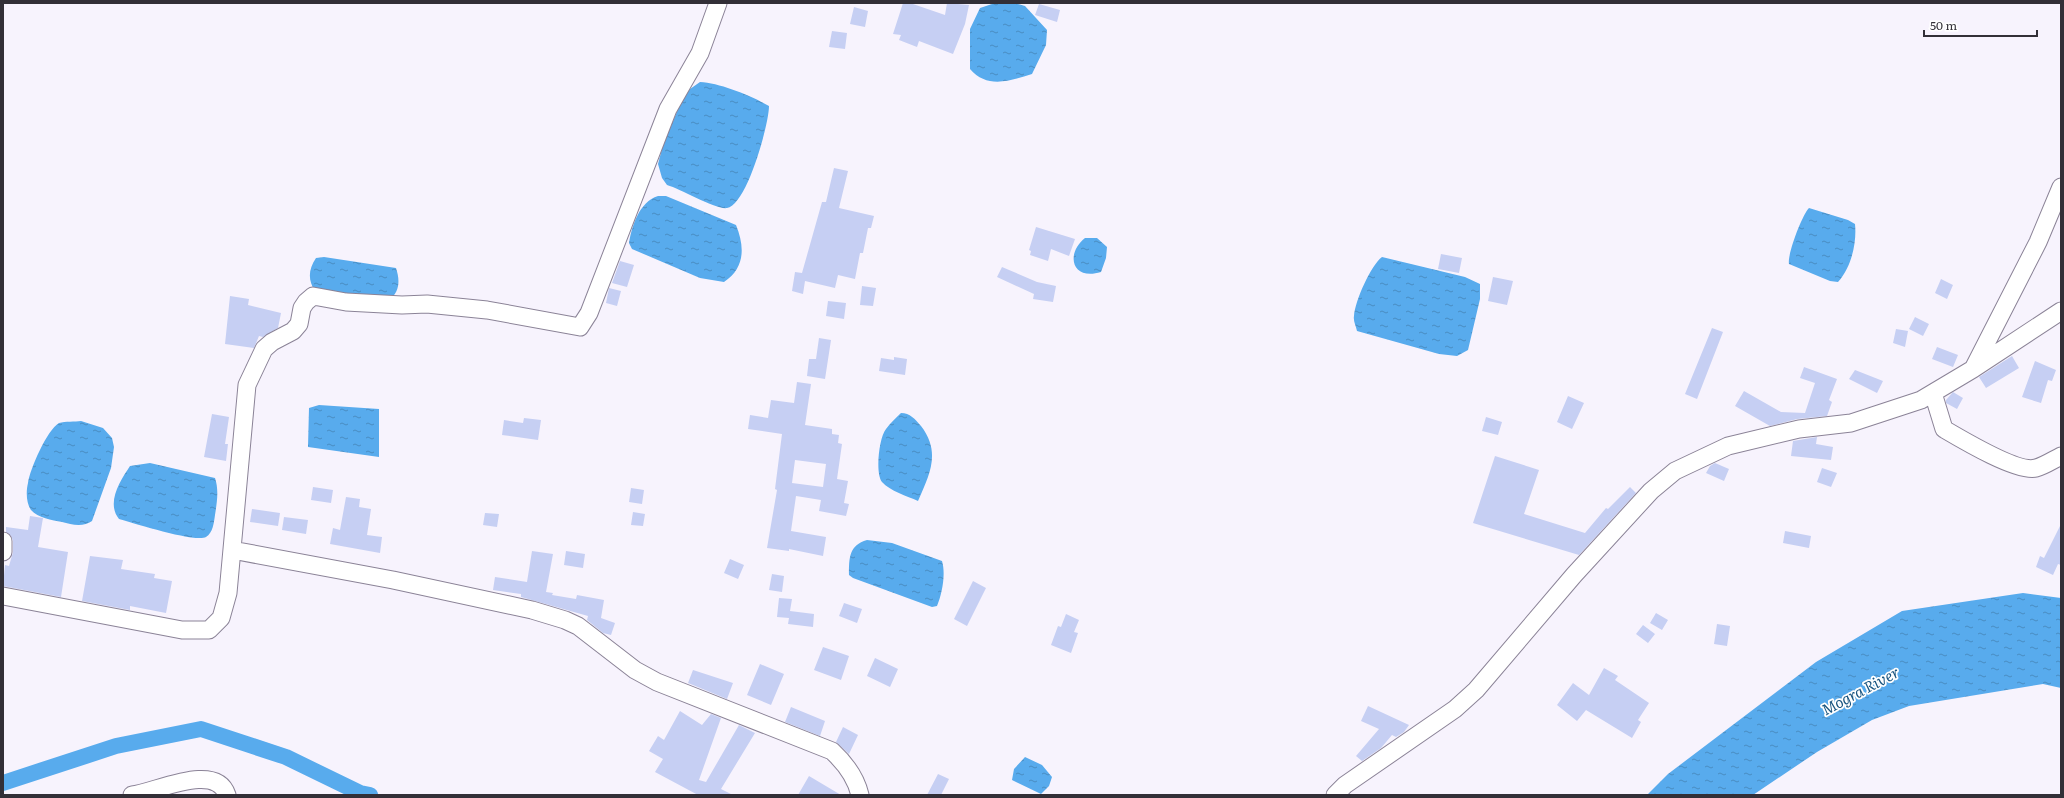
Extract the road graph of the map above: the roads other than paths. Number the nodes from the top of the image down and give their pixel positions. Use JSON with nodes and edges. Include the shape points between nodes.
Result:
{"nodes":[{"id":1,"x":718,"y":3,"type":"edge"},
{"id":2,"x":2061,"y":187,"type":"edge"},
{"id":3,"x":2061,"y":311,"type":"edge"},
{"id":4,"x":1973,"y":369,"type":"junction"},
{"id":5,"x":1933,"y":393,"type":"junction"},
{"id":6,"x":2061,"y":456,"type":"edge"},
{"id":7,"x":3,"y":540,"type":"edge"},
{"id":8,"x":232,"y":550,"type":"junction"},
{"id":9,"x":3,"y":552,"type":"edge"},
{"id":10,"x":3,"y":596,"type":"edge"},
{"id":11,"x":132,"y":795,"type":"edge"},
{"id":12,"x":227,"y":795,"type":"edge"},
{"id":13,"x":860,"y":795,"type":"edge"},
{"id":14,"x":1334,"y":795,"type":"edge"}],
"edges":[{"from":1,"to":8,"type":"street","via":[[700,53],[668,109],[642,181],[585,321],[580,327],[487,310],[437,305],[346,302],[313,296],[309,298],[302,308],[300,324],[264,349],[247,385]]},
{"from":2,"to":4,"type":"street","via":[[2038,242]]},
{"from":3,"to":4,"type":"street"},
{"from":4,"to":5,"type":"street"},
{"from":5,"to":6,"type":"street","via":[[1944,429],[1975,447],[2017,465],[2035,469]]},
{"from":5,"to":14,"type":"street","via":[[1922,400],[1851,423],[1799,428],[1728,446],[1675,471],[1651,491],[1584,564],[1476,690],[1455,709]]},
{"from":7,"to":9,"type":"street"},
{"from":8,"to":10,"type":"street","via":[[228,593],[221,618],[209,630],[182,630]]},
{"from":8,"to":13,"type":"street","via":[[393,580],[532,610],[565,620],[578,626],[634,670],[657,682],[832,751],[846,766],[857,784]]},
{"from":11,"to":12,"type":"street","via":[[167,784],[198,780],[216,782],[223,787]]}]}
